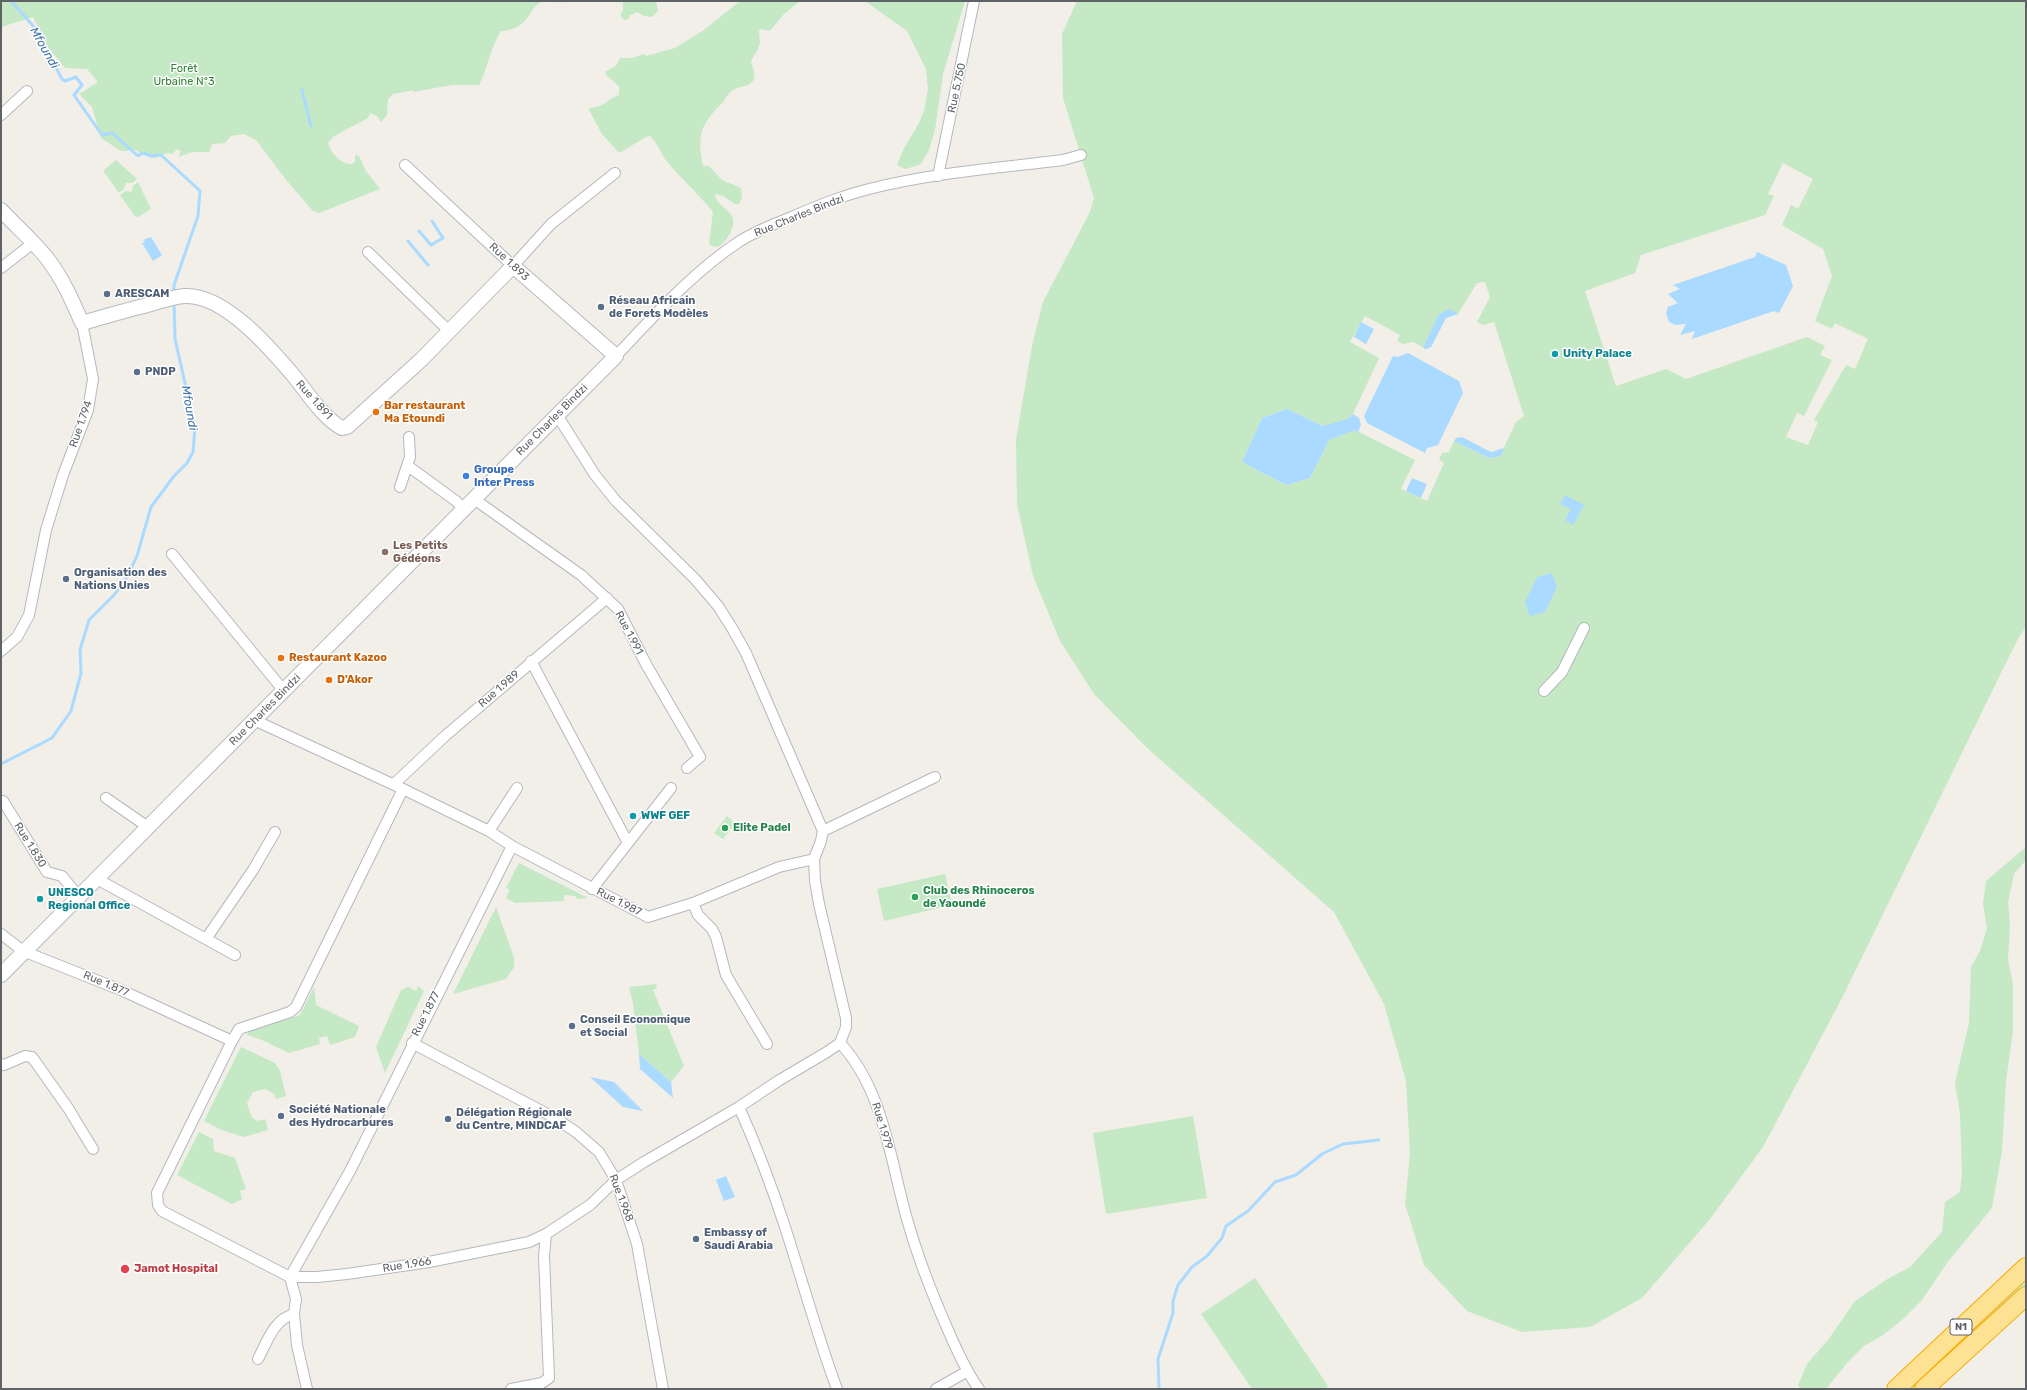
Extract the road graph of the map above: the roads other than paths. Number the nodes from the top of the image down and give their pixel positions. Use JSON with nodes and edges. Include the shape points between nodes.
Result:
{"nodes":[{"id":1,"x":974,"y":1,"type":"edge"},
{"id":2,"x":27,"y":91,"type":"dead end"},
{"id":3,"x":1,"y":114,"type":"edge"},
{"id":4,"x":1081,"y":155,"type":"dead end"},
{"id":5,"x":405,"y":166,"type":"dead end"},
{"id":6,"x":616,"y":173,"type":"dead end"},
{"id":7,"x":938,"y":176,"type":"junction"},
{"id":8,"x":1,"y":210,"type":"edge"},
{"id":9,"x":33,"y":243,"type":"junction"},
{"id":10,"x":368,"y":252,"type":"dead end"},
{"id":11,"x":513,"y":266,"type":"junction"},
{"id":12,"x":1,"y":268,"type":"edge"},
{"id":13,"x":82,"y":323,"type":"junction"},
{"id":14,"x":450,"y":332,"type":"junction"},
{"id":15,"x":616,"y":356,"type":"junction"},
{"id":16,"x":558,"y":415,"type":"junction"},
{"id":17,"x":409,"y":437,"type":"dead end"},
{"id":18,"x":408,"y":466,"type":"junction"},
{"id":19,"x":400,"y":487,"type":"dead end"},
{"id":20,"x":469,"y":504,"type":"junction"},
{"id":21,"x":172,"y":554,"type":"dead end"},
{"id":22,"x":607,"y":598,"type":"junction"},
{"id":23,"x":1584,"y":628,"type":"dead end"},
{"id":24,"x":1,"y":651,"type":"edge"},
{"id":25,"x":531,"y":661,"type":"junction"},
{"id":26,"x":1544,"y":690,"type":"dead end"},
{"id":27,"x":284,"y":691,"type":"junction"},
{"id":28,"x":254,"y":720,"type":"junction"},
{"id":29,"x":688,"y":768,"type":"dead end"},
{"id":30,"x":935,"y":777,"type":"dead end"},
{"id":31,"x":399,"y":787,"type":"junction"},
{"id":32,"x":517,"y":788,"type":"dead end"},
{"id":33,"x":671,"y":788,"type":"dead end"},
{"id":34,"x":106,"y":798,"type":"dead end"},
{"id":35,"x":3,"y":801,"type":"dead end"},
{"id":36,"x":148,"y":827,"type":"junction"},
{"id":37,"x":489,"y":831,"type":"junction"},
{"id":38,"x":823,"y":831,"type":"junction"},
{"id":39,"x":275,"y":832,"type":"dead end"},
{"id":40,"x":628,"y":842,"type":"junction"},
{"id":41,"x":512,"y":846,"type":"junction"},
{"id":42,"x":814,"y":859,"type":"junction"},
{"id":43,"x":97,"y":879,"type":"junction"},
{"id":44,"x":592,"y":889,"type":"junction"},
{"id":45,"x":79,"y":897,"type":"junction"},
{"id":46,"x":693,"y":902,"type":"junction"},
{"id":47,"x":1,"y":934,"type":"edge"},
{"id":48,"x":206,"y":939,"type":"junction"},
{"id":49,"x":23,"y":951,"type":"junction"},
{"id":50,"x":235,"y":955,"type":"dead end"},
{"id":51,"x":1,"y":975,"type":"edge"},
{"id":52,"x":232,"y":1041,"type":"junction"},
{"id":53,"x":840,"y":1042,"type":"junction"},
{"id":54,"x":412,"y":1043,"type":"junction"},
{"id":55,"x":767,"y":1044,"type":"dead end"},
{"id":56,"x":1,"y":1064,"type":"edge"},
{"id":57,"x":739,"y":1107,"type":"junction"},
{"id":58,"x":93,"y":1149,"type":"dead end"},
{"id":59,"x":616,"y":1180,"type":"junction"},
{"id":60,"x":546,"y":1234,"type":"junction"},
{"id":61,"x":2026,"y":1267,"type":"edge"},
{"id":62,"x":290,"y":1277,"type":"junction"},
{"id":63,"x":2025,"y":1300,"type":"edge"},
{"id":64,"x":294,"y":1314,"type":"junction"},
{"id":65,"x":258,"y":1359,"type":"dead end"},
{"id":66,"x":966,"y":1372,"type":"junction"},
{"id":67,"x":307,"y":1389,"type":"edge"},
{"id":68,"x":511,"y":1389,"type":"edge"},
{"id":69,"x":663,"y":1389,"type":"edge"},
{"id":70,"x":837,"y":1389,"type":"edge"},
{"id":71,"x":936,"y":1389,"type":"edge"},
{"id":72,"x":979,"y":1389,"type":"edge"},
{"id":73,"x":1896,"y":1389,"type":"edge"},
{"id":74,"x":1924,"y":1389,"type":"edge"}],
"edges":[{"from":1,"to":7,"type":"street","name":"Rue 5.750"},
{"from":2,"to":3,"type":"street"},
{"from":4,"to":7,"type":"street","name":"Rue Charles Bindzi","via":[[1063,160]]},
{"from":5,"to":11,"type":"street","name":"Rue 1.893"},
{"from":6,"to":11,"type":"street","via":[[551,224]]},
{"from":7,"to":15,"type":"street","name":"Rue Charles Bindzi","via":[[869,189],[824,203],[738,242],[702,269],[674,295]]},
{"from":8,"to":9,"type":"street","name":"Rue 1.794"},
{"from":9,"to":12,"type":"street"},
{"from":9,"to":13,"type":"street","name":"Rue 1.794","via":[[65,286]]},
{"from":10,"to":14,"type":"street"},
{"from":11,"to":14,"type":"street","name":"Rue 1.891"},
{"from":11,"to":15,"type":"street","name":"Rue 1.893"},
{"from":13,"to":14,"type":"street","name":"Rue 1.891","via":[[186,296],[212,302],[236,317],[280,360],[318,405],[342,428],[347,427]]},
{"from":13,"to":24,"type":"street","name":"Rue 1.794","via":[[94,379],[88,410],[63,475],[46,530],[29,615],[17,637]]},
{"from":15,"to":16,"type":"street","name":"Rue Charles Bindzi"},
{"from":16,"to":20,"type":"street","name":"Rue Charles Bindzi"},
{"from":16,"to":38,"type":"street","via":[[595,475],[616,501],[695,579],[729,623],[746,653]]},
{"from":17,"to":18,"type":"street"},
{"from":18,"to":19,"type":"street"},
{"from":18,"to":20,"type":"street","name":"Rue 1.991","via":[[456,501]]},
{"from":20,"to":22,"type":"street","name":"Rue 1.991","via":[[581,575]]},
{"from":20,"to":27,"type":"street","name":"Rue Charles Bindzi"},
{"from":21,"to":27,"type":"street"},
{"from":22,"to":25,"type":"street","name":"Rue 1.989"},
{"from":22,"to":29,"type":"street","name":"Rue 1.991","via":[[618,609],[647,666],[700,757]]},
{"from":23,"to":26,"type":"street","via":[[1562,672]]},
{"from":25,"to":31,"type":"street","name":"Rue 1.989","via":[[445,736]]},
{"from":25,"to":40,"type":"street"},
{"from":27,"to":28,"type":"street","name":"Rue Charles Bindzi"},
{"from":28,"to":31,"type":"street"},
{"from":28,"to":36,"type":"street","name":"Rue Charles Bindzi"},
{"from":30,"to":38,"type":"street"},
{"from":31,"to":37,"type":"street"},
{"from":31,"to":52,"type":"street","via":[[296,1007],[290,1012],[239,1029]]},
{"from":32,"to":37,"type":"street"},
{"from":33,"to":40,"type":"street"},
{"from":34,"to":36,"type":"street"},
{"from":35,"to":45,"type":"street","name":"Rue 1.830","via":[[47,872],[62,876]]},
{"from":36,"to":43,"type":"street","name":"Rue Charles Bindzi"},
{"from":37,"to":41,"type":"street"},
{"from":38,"to":42,"type":"street"},
{"from":39,"to":48,"type":"street","via":[[253,870]]},
{"from":40,"to":44,"type":"street"},
{"from":41,"to":44,"type":"street","name":"Rue 1.987"},
{"from":41,"to":54,"type":"street","name":"Rue 1.877"},
{"from":42,"to":46,"type":"street","name":"Rue 1.987","via":[[779,867]]},
{"from":42,"to":53,"type":"street","via":[[819,904],[846,1018]]},
{"from":43,"to":45,"type":"street","name":"Rue Charles Bindzi"},
{"from":43,"to":48,"type":"street"},
{"from":44,"to":46,"type":"street","name":"Rue 1.987","via":[[648,917]]},
{"from":45,"to":49,"type":"street","name":"Rue Charles Bindzi"},
{"from":46,"to":55,"type":"street","via":[[698,915],[712,929],[726,975]]},
{"from":47,"to":49,"type":"street"},
{"from":48,"to":50,"type":"street"},
{"from":49,"to":51,"type":"street","name":"Rue Charles Bindzi"},
{"from":49,"to":52,"type":"street","name":"Rue 1.877","via":[[121,990]]},
{"from":52,"to":62,"type":"street","via":[[157,1193],[156,1201],[162,1211]]},
{"from":53,"to":57,"type":"street","name":"Rue 1.966"},
{"from":53,"to":66,"type":"street","name":"Rue 1.979","via":[[852,1056],[868,1084],[879,1113],[928,1286]]},
{"from":54,"to":59,"type":"street","name":"Rue 1.968","via":[[560,1121],[598,1152]]},
{"from":54,"to":62,"type":"street","name":"Rue 1.877","via":[[350,1171]]},
{"from":56,"to":58,"type":"street","via":[[25,1056],[32,1057]]},
{"from":57,"to":59,"type":"street","name":"Rue 1.966"},
{"from":57,"to":70,"type":"street","via":[[784,1223],[823,1352]]},
{"from":59,"to":60,"type":"street","name":"Rue 1.966","via":[[590,1205]]},
{"from":59,"to":69,"type":"street","name":"Rue 1.968","via":[[637,1244]]},
{"from":60,"to":62,"type":"street","name":"Rue 1.966","via":[[529,1242],[429,1262],[317,1277]]},
{"from":60,"to":68,"type":"street","via":[[544,1256],[549,1378],[542,1383]]},
{"from":61,"to":73,"type":"highway","number":"N1"},
{"from":62,"to":64,"type":"street","via":[[296,1299]]},
{"from":63,"to":74,"type":"highway","number":"N1"},
{"from":64,"to":65,"type":"street","via":[[278,1322]]},
{"from":64,"to":67,"type":"street"},
{"from":66,"to":71,"type":"street"},
{"from":66,"to":72,"type":"street","name":"Rue 1.979"}]}
